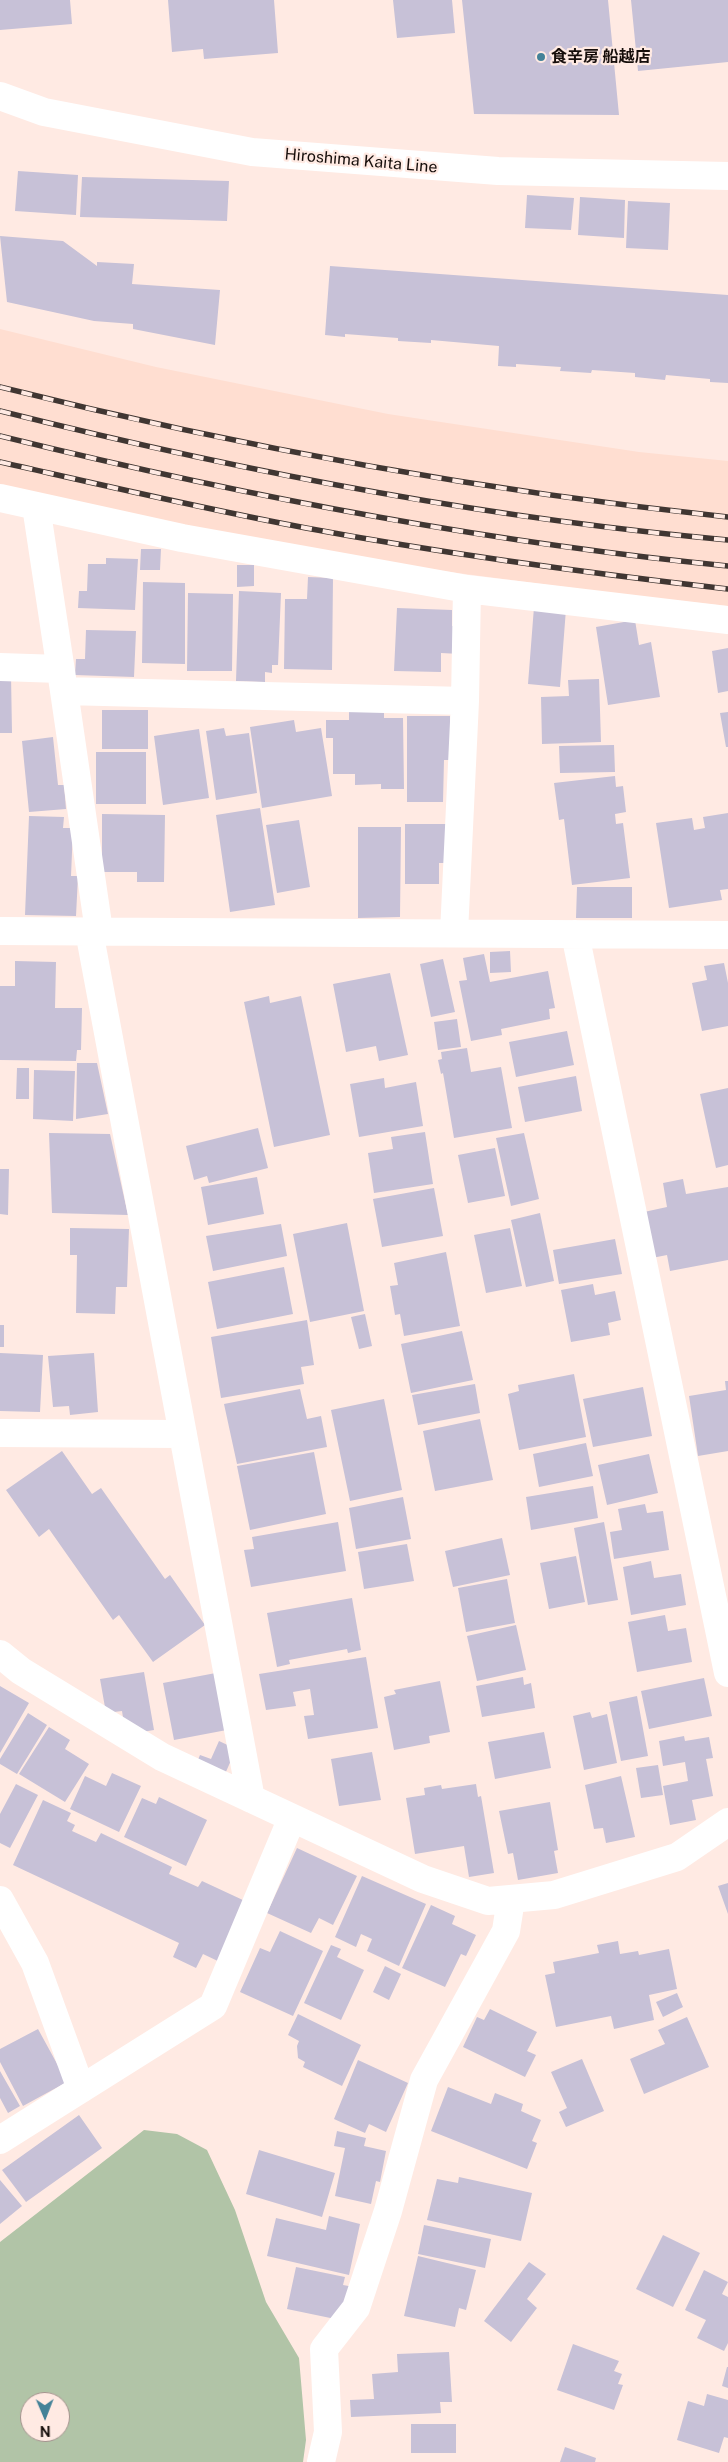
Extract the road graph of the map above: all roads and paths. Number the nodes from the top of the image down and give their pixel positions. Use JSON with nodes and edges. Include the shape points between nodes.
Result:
{"nodes":[{"id":1,"x":0,"y":96,"type":"edge"},
{"id":2,"x":728,"y":176,"type":"edge"},
{"id":3,"x":0,"y":498,"type":"edge"},
{"id":4,"x":36,"y":506,"type":"junction"},
{"id":5,"x":467,"y":589,"type":"junction"},
{"id":6,"x":728,"y":620,"type":"edge"},
{"id":7,"x":0,"y":667,"type":"edge"},
{"id":8,"x":62,"y":680,"type":"junction"},
{"id":9,"x":465,"y":701,"type":"junction"},
{"id":10,"x":0,"y":930,"type":"edge"},
{"id":11,"x":94,"y":931,"type":"junction"},
{"id":12,"x":454,"y":934,"type":"junction"},
{"id":13,"x":575,"y":934,"type":"junction"},
{"id":14,"x":728,"y":935,"type":"edge"},
{"id":15,"x":0,"y":1434,"type":"edge"},
{"id":16,"x":183,"y":1434,"type":"junction"},
{"id":17,"x":0,"y":1654,"type":"edge"},
{"id":18,"x":728,"y":1673,"type":"edge"},
{"id":19,"x":251,"y":1799,"type":"junction"},
{"id":20,"x":292,"y":1818,"type":"junction"},
{"id":21,"x":728,"y":1822,"type":"edge"},
{"id":22,"x":511,"y":1899,"type":"junction"},
{"id":23,"x":0,"y":1900,"type":"edge"},
{"id":24,"x":82,"y":2089,"type":"junction"},
{"id":25,"x":0,"y":2140,"type":"edge"},
{"id":26,"x":321,"y":2462,"type":"edge"}],
"edges":[{"from":1,"to":2,"type":"street","name":"Hiroshima Kaita Line","via":[[44,112],[252,152],[498,171]]},
{"from":3,"to":4,"type":"street"},
{"from":4,"to":5,"type":"street","via":[[182,538]]},
{"from":4,"to":8,"type":"street"},
{"from":5,"to":6,"type":"street"},
{"from":5,"to":9,"type":"street"},
{"from":7,"to":8,"type":"street"},
{"from":8,"to":9,"type":"street"},
{"from":8,"to":11,"type":"street"},
{"from":9,"to":12,"type":"street"},
{"from":10,"to":11,"type":"street"},
{"from":11,"to":12,"type":"street"},
{"from":11,"to":16,"type":"street"},
{"from":12,"to":13,"type":"street"},
{"from":13,"to":14,"type":"street"},
{"from":13,"to":18,"type":"street"},
{"from":15,"to":16,"type":"street"},
{"from":16,"to":19,"type":"street"},
{"from":17,"to":19,"type":"street","via":[[162,1757]]},
{"from":19,"to":20,"type":"street"},
{"from":20,"to":22,"type":"street","via":[[423,1879],[488,1901]]},
{"from":20,"to":24,"type":"street","via":[[213,2006]]},
{"from":21,"to":22,"type":"street","via":[[677,1857],[554,1895]]},
{"from":22,"to":26,"type":"street","via":[[506,1931],[424,2080],[388,2211],[356,2308],[324,2349],[328,2432]]},
{"from":23,"to":24,"type":"street","via":[[35,1963]]},
{"from":24,"to":25,"type":"street"}]}
